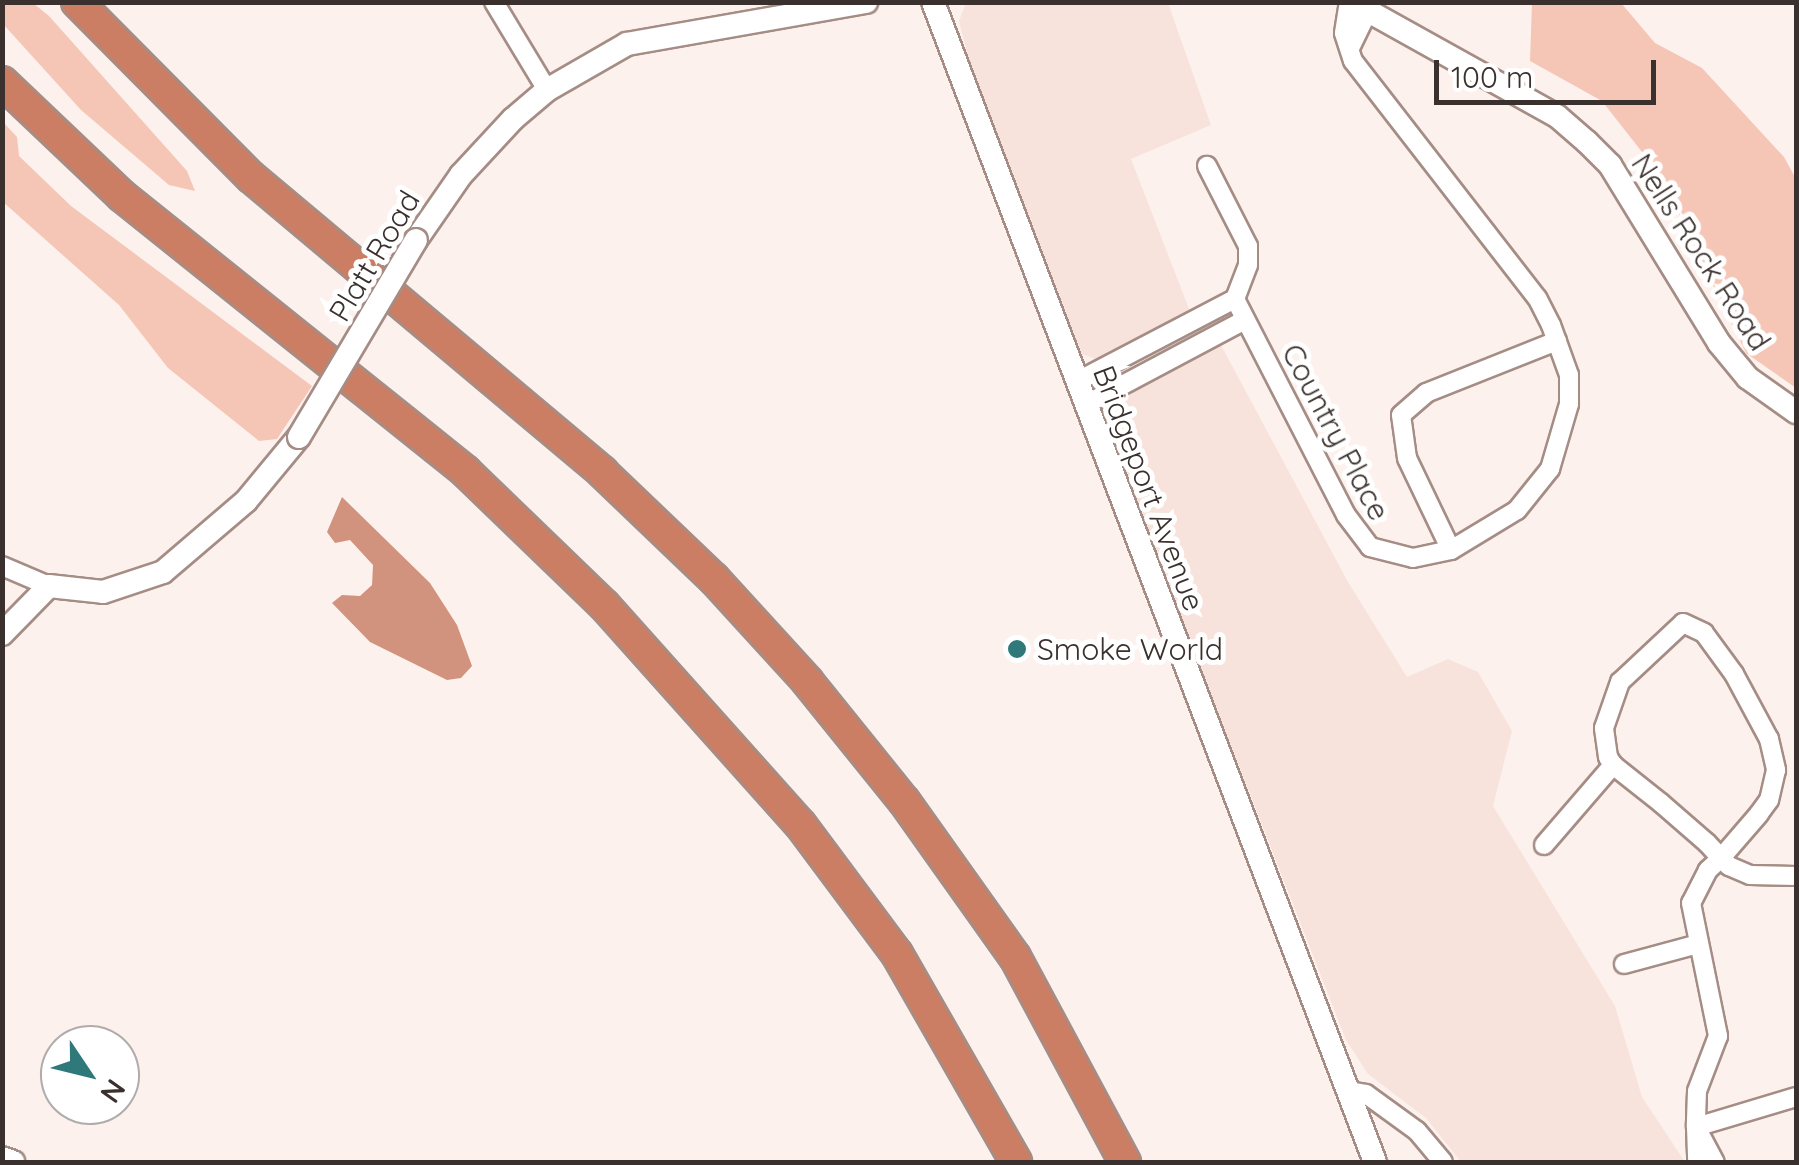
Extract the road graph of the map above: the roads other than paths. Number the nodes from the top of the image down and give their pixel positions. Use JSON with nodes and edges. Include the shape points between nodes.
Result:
{"nodes":[{"id":1,"x":77,"y":2,"type":"edge"},
{"id":2,"x":494,"y":2,"type":"edge"},
{"id":3,"x":933,"y":2,"type":"edge"},
{"id":4,"x":852,"y":4,"type":"edge"},
{"id":5,"x":1357,"y":4,"type":"edge"},
{"id":6,"x":2,"y":82,"type":"edge"},
{"id":7,"x":548,"y":90,"type":"junction"},
{"id":8,"x":1207,"y":166,"type":"dead end"},
{"id":9,"x":1235,"y":299,"type":"junction"},
{"id":10,"x":1245,"y":320,"type":"junction"},
{"id":11,"x":1556,"y":340,"type":"junction"},
{"id":12,"x":1076,"y":382,"type":"junction"},
{"id":13,"x":1085,"y":405,"type":"junction"},
{"id":14,"x":1796,"y":412,"type":"edge"},
{"id":15,"x":1451,"y":550,"type":"junction"},
{"id":16,"x":2,"y":566,"type":"edge"},
{"id":17,"x":50,"y":586,"type":"junction"},
{"id":18,"x":2,"y":634,"type":"edge"},
{"id":19,"x":1613,"y":765,"type":"junction"},
{"id":20,"x":1544,"y":844,"type":"dead end"},
{"id":21,"x":1721,"y":858,"type":"junction"},
{"id":22,"x":1796,"y":876,"type":"edge"},
{"id":23,"x":1698,"y":944,"type":"junction"},
{"id":24,"x":1624,"y":964,"type":"dead end"},
{"id":25,"x":1349,"y":1091,"type":"junction"},
{"id":26,"x":1796,"y":1097,"type":"edge"},
{"id":27,"x":1696,"y":1127,"type":"junction"},
{"id":28,"x":2,"y":1158,"type":"edge"},
{"id":29,"x":13,"y":1162,"type":"edge"},
{"id":30,"x":1016,"y":1162,"type":"edge"},
{"id":31,"x":1125,"y":1162,"type":"edge"},
{"id":32,"x":1376,"y":1162,"type":"edge"},
{"id":33,"x":1443,"y":1162,"type":"edge"},
{"id":34,"x":1697,"y":1162,"type":"edge"},
{"id":35,"x":1715,"y":1162,"type":"edge"}],
"edges":[{"from":1,"to":31,"type":"highway","via":[[251,177],[602,472],[794,666],[904,801],[1015,957]]},
{"from":2,"to":7,"type":"street"},
{"from":3,"to":12,"type":"main road","name":"Bridgeport Avenue"},
{"from":4,"to":7,"type":"main road","name":"Platt Road","via":[[628,44]]},
{"from":5,"to":11,"type":"street","name":"Country Place","via":[[1353,61],[1537,298]]},
{"from":5,"to":14,"type":"main road","name":"Nells Rock Road","via":[[1557,116],[1587,142],[1610,165],[1719,343],[1748,378]]},
{"from":6,"to":30,"type":"highway","via":[[122,196],[465,472],[604,605],[800,824],[897,954]]},
{"from":7,"to":17,"type":"main road","name":"Platt Road","bridge":true,"via":[[470,164],[416,240],[299,437],[246,502],[163,572],[103,592]]},
{"from":8,"to":9,"type":"street","via":[[1248,246]]},
{"from":9,"to":10,"type":"street","name":"Country Place"},
{"from":9,"to":12,"type":"street"},
{"from":10,"to":13,"type":"street"},
{"from":10,"to":15,"type":"street","name":"Country Place","via":[[1358,535],[1370,548],[1398,558]]},
{"from":11,"to":15,"type":"street","name":"Country Place","via":[[1570,404],[1550,469],[1517,510]]},
{"from":11,"to":15,"type":"street","name":"Country Place","via":[[1426,393],[1401,415],[1407,458]]},
{"from":12,"to":13,"type":"main road","name":"Bridgeport Avenue"},
{"from":13,"to":25,"type":"main road","name":"Bridgeport Avenue"},
{"from":16,"to":17,"type":"street"},
{"from":17,"to":18,"type":"main road"},
{"from":19,"to":20,"type":"street"},
{"from":19,"to":21,"type":"street"},
{"from":19,"to":21,"type":"street","via":[[1604,728],[1620,682],[1670,630],[1694,625],[1734,674],[1774,757],[1770,800]]},
{"from":21,"to":22,"type":"street","via":[[1750,875]]},
{"from":21,"to":23,"type":"street","via":[[1691,903]]},
{"from":23,"to":24,"type":"street"},
{"from":23,"to":27,"type":"street","via":[[1718,1036],[1697,1092]]},
{"from":25,"to":32,"type":"main road","name":"Bridgeport Avenue"},
{"from":25,"to":33,"type":"street","via":[[1366,1094],[1417,1131]]},
{"from":26,"to":27,"type":"street"},
{"from":27,"to":34,"type":"street"},
{"from":27,"to":35,"type":"street"},
{"from":28,"to":29,"type":"main road"}]}
